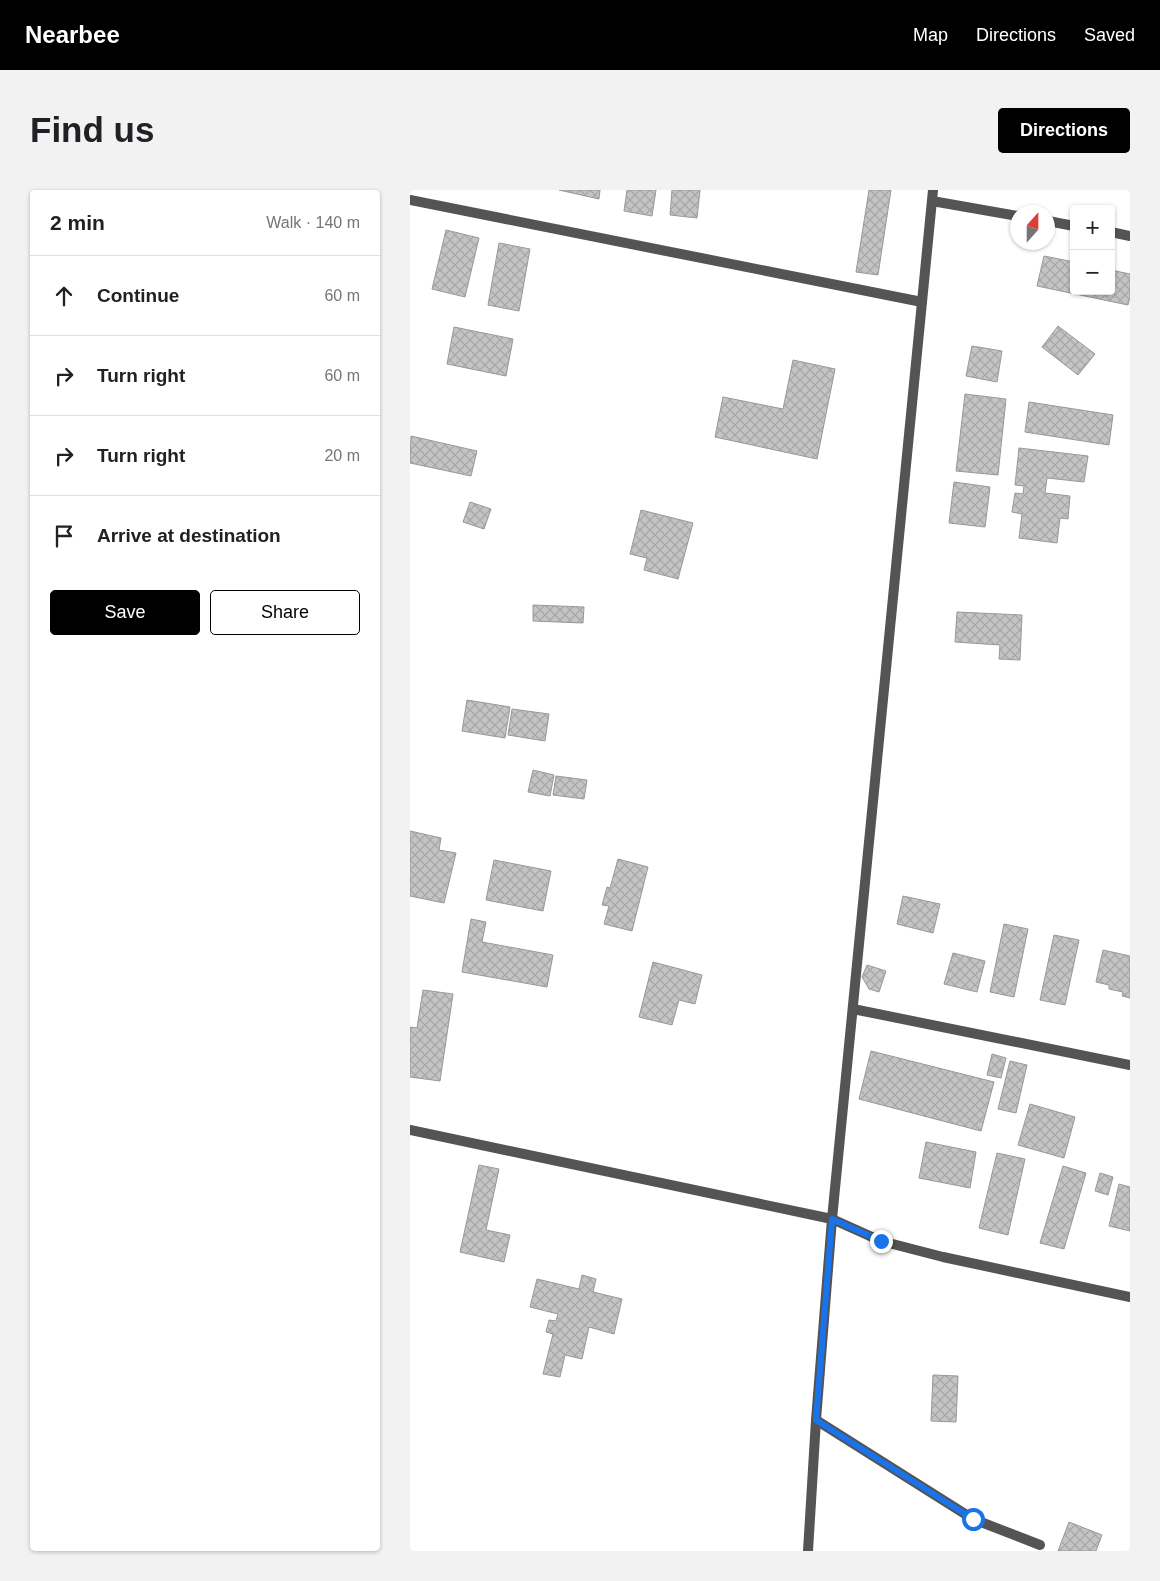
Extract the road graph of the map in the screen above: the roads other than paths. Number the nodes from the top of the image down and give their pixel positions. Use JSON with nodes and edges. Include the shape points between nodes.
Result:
{"nodes":[{"id":1,"x":932,"y":195,"type":"edge"},
{"id":2,"x":410,"y":200,"type":"edge"},
{"id":3,"x":1010,"y":214,"type":"edge"},
{"id":4,"x":1055,"y":222,"type":"edge"},
{"id":5,"x":1070,"y":225,"type":"edge"},
{"id":6,"x":1115,"y":233,"type":"edge"},
{"id":7,"x":1130,"y":236,"type":"edge"},
{"id":8,"x":922,"y":302,"type":"junction"},
{"id":9,"x":853,"y":1009,"type":"junction"},
{"id":10,"x":1130,"y":1065,"type":"edge"},
{"id":11,"x":410,"y":1130,"type":"edge"},
{"id":12,"x":832,"y":1219,"type":"junction"},
{"id":13,"x":1130,"y":1297,"type":"edge"},
{"id":14,"x":816,"y":1420,"type":"junction"},
{"id":15,"x":1040,"y":1545,"type":"dead end"},
{"id":16,"x":808,"y":1551,"type":"edge"}],
"edges":[{"from":1,"to":3,"type":"street"},
{"from":1,"to":8,"type":"street"},
{"from":2,"to":8,"type":"street"},
{"from":4,"to":5,"type":"street"},
{"from":6,"to":7,"type":"street"},
{"from":8,"to":9,"type":"street"},
{"from":9,"to":10,"type":"street"},
{"from":9,"to":12,"type":"street"},
{"from":11,"to":12,"type":"street"},
{"from":12,"to":13,"type":"street","via":[[881,1241]]},
{"from":12,"to":14,"type":"street"},
{"from":14,"to":15,"type":"street","via":[[973,1519]]},
{"from":14,"to":16,"type":"street"}]}
